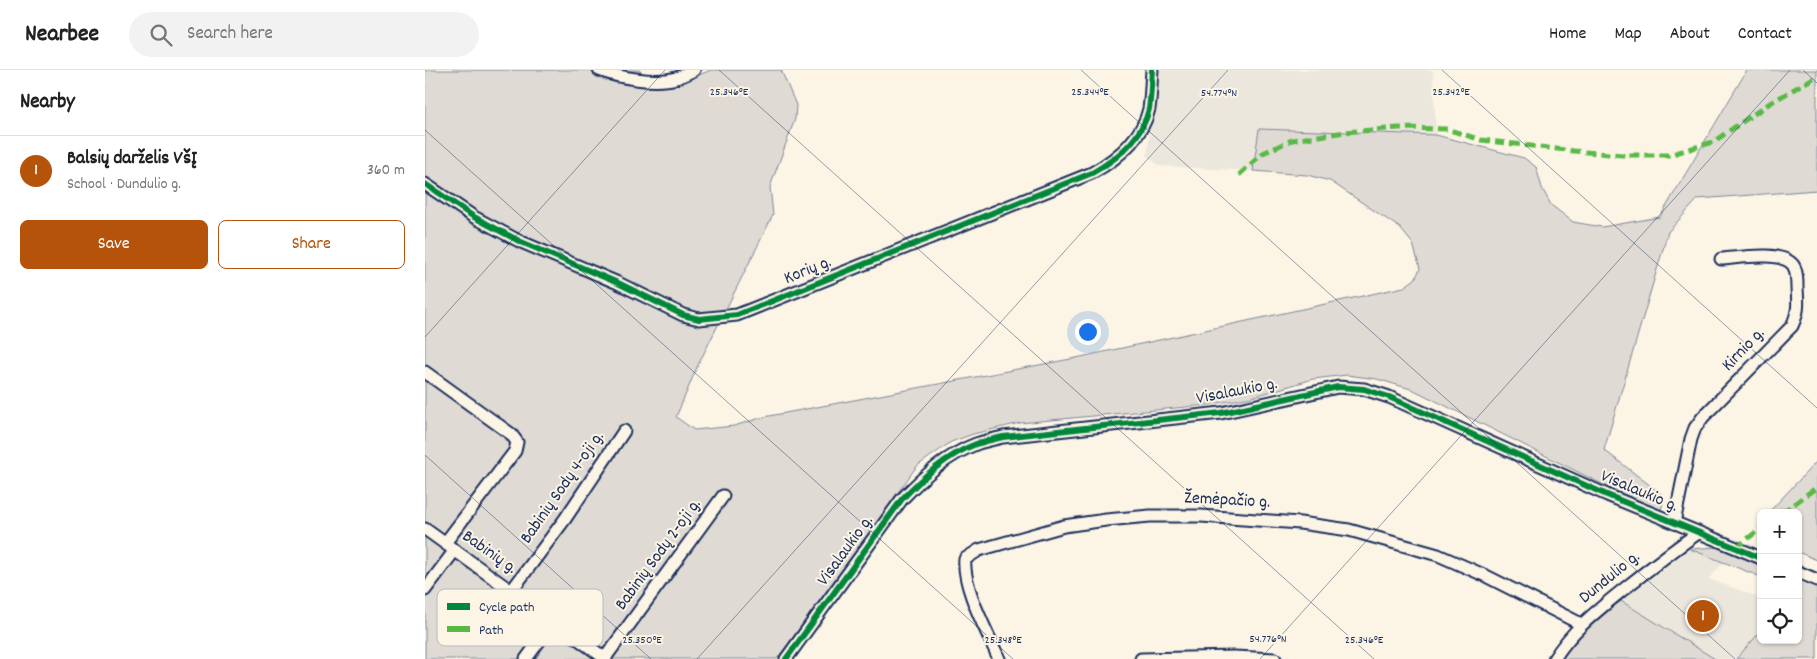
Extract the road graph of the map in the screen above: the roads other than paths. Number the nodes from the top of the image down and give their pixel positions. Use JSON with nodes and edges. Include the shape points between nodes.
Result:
{"nodes":[{"id":1,"x":599,"y":70,"type":"edge"},
{"id":2,"x":694,"y":70,"type":"edge"},
{"id":3,"x":1152,"y":70,"type":"edge"},
{"id":4,"x":425,"y":184,"type":"edge"},
{"id":5,"x":1721,"y":259,"type":"dead end"},
{"id":6,"x":425,"y":372,"type":"edge"},
{"id":7,"x":625,"y":430,"type":"dead end"},
{"id":8,"x":723,"y":496,"type":"dead end"},
{"id":9,"x":1674,"y":523,"type":"junction"},
{"id":10,"x":425,"y":529,"type":"edge"},
{"id":11,"x":1698,"y":533,"type":"junction"},
{"id":12,"x":445,"y":543,"type":"junction"},
{"id":13,"x":455,"y":550,"type":"junction"},
{"id":14,"x":1757,"y":556,"type":"edge"},
{"id":15,"x":1802,"y":574,"type":"edge"},
{"id":16,"x":1817,"y":580,"type":"edge"},
{"id":17,"x":511,"y":589,"type":"edge"},
{"id":18,"x":513,"y":589,"type":"edge"},
{"id":19,"x":425,"y":590,"type":"edge"},
{"id":20,"x":1581,"y":624,"type":"junction"},
{"id":21,"x":536,"y":646,"type":"edge"},
{"id":22,"x":588,"y":646,"type":"edge"},
{"id":23,"x":526,"y":659,"type":"edge"},
{"id":24,"x":605,"y":659,"type":"edge"},
{"id":25,"x":786,"y":659,"type":"edge"},
{"id":26,"x":999,"y":659,"type":"edge"},
{"id":27,"x":1141,"y":659,"type":"edge"},
{"id":28,"x":1275,"y":659,"type":"edge"},
{"id":29,"x":1553,"y":659,"type":"edge"}],
"edges":[{"from":1,"to":2,"type":"street","via":[[660,80]]},
{"from":3,"to":4,"type":"street","name":"Korių g.","via":[[1149,109],[1139,131],[1127,148],[1092,174],[737,316],[699,319],[683,315],[519,241],[474,217]]},
{"from":5,"to":9,"type":"street","name":"Kirnio g.","via":[[1777,256],[1785,259],[1793,265],[1796,273],[1798,313],[1792,326],[1695,428]]},
{"from":6,"to":12,"type":"street","via":[[511,434],[517,442],[515,450]]},
{"from":7,"to":18,"type":"street","name":"Babinių Sodų 4-oji g."},
{"from":8,"to":24,"type":"street","name":"Babinių Sodų 2-oji g."},
{"from":9,"to":11,"type":"street","name":"Visalaukio g."},
{"from":9,"to":25,"type":"street","name":"Visalaukio g.","via":[[1389,397],[1364,389],[1338,387],[1221,412],[1003,437],[976,444],[948,458],[901,499]]},
{"from":10,"to":12,"type":"street","name":"Babinių g."},
{"from":11,"to":14,"type":"street","name":"Visalaukio g."},
{"from":11,"to":20,"type":"street","name":"Dundulio g."},
{"from":12,"to":13,"type":"street","name":"Babinių g."},
{"from":13,"to":17,"type":"street","name":"Babinių g."},
{"from":13,"to":19,"type":"street"},
{"from":15,"to":16,"type":"street"},
{"from":20,"to":26,"type":"street","name":"Žemėpačio g.","via":[[1438,555],[1381,538],[1300,523],[1150,516],[1064,526],[979,550],[965,559],[968,587]]},
{"from":20,"to":29,"type":"street","name":"Dundulio g."},
{"from":21,"to":23,"type":"street"},
{"from":22,"to":24,"type":"street","name":"Babinių g."},
{"from":27,"to":28,"type":"street"}]}
